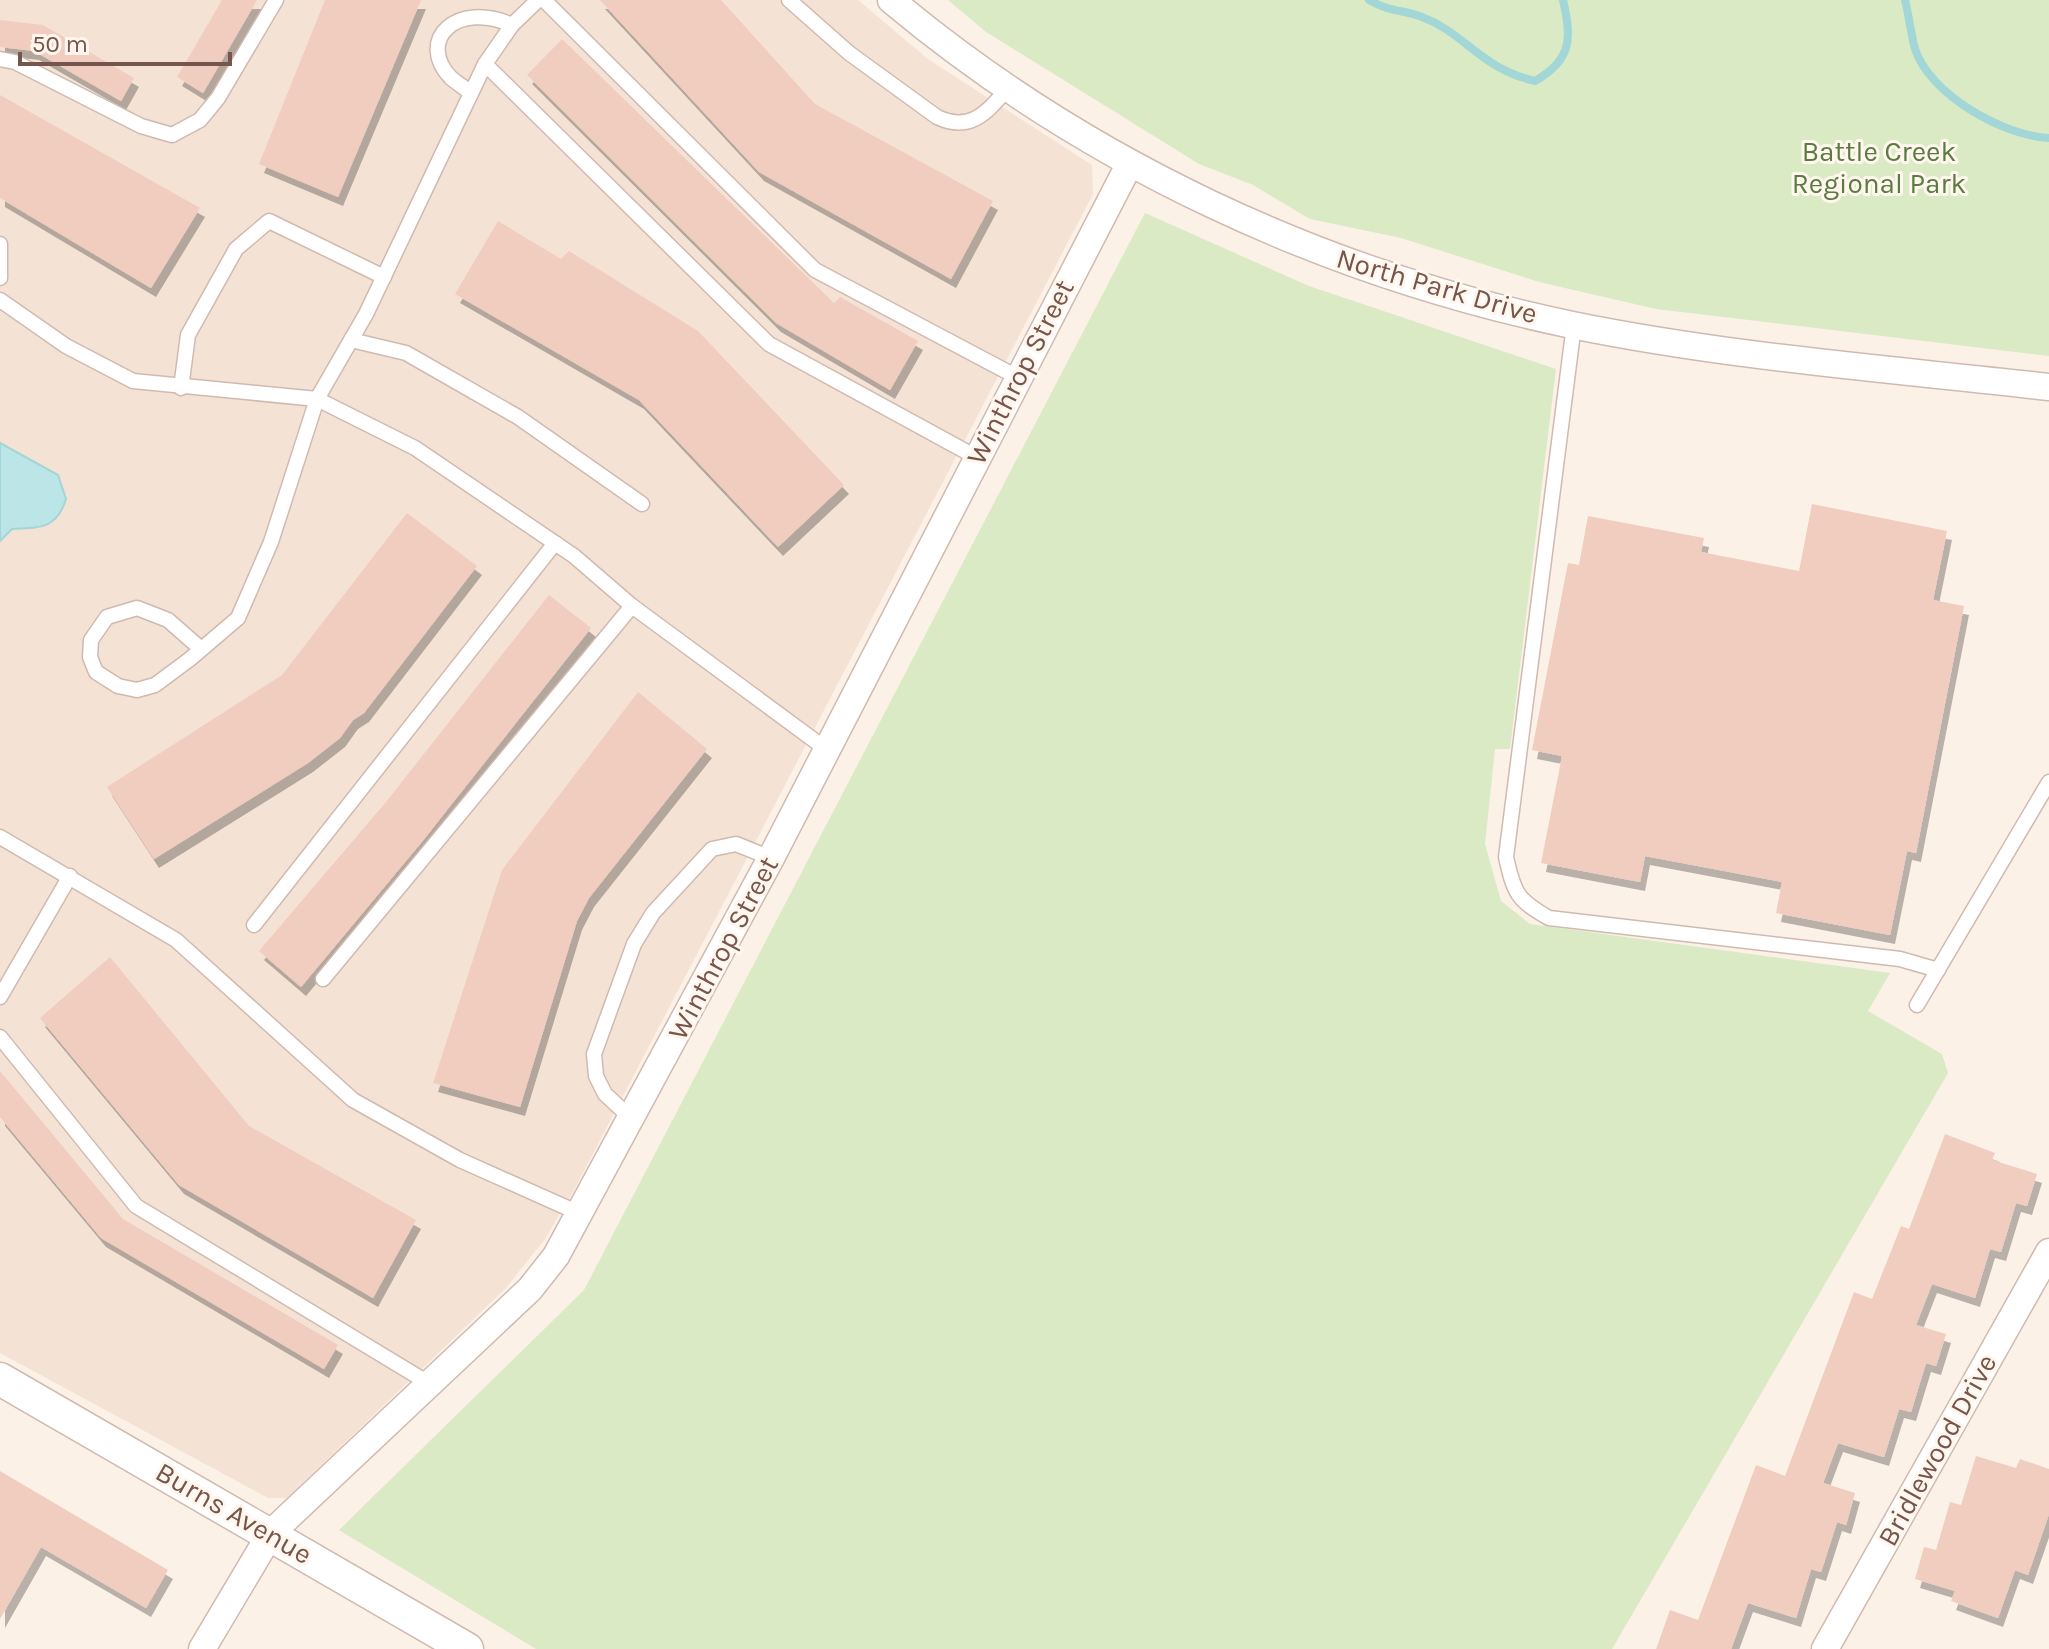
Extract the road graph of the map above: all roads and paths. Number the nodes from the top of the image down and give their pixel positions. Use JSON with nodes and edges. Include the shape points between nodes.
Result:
{"nodes":[{"id":1,"x":276,"y":0,"type":"edge"},
{"id":2,"x":541,"y":0,"type":"edge"},
{"id":3,"x":789,"y":0,"type":"edge"},
{"id":4,"x":891,"y":0,"type":"edge"},
{"id":5,"x":512,"y":25,"type":"junction"},
{"id":6,"x":0,"y":59,"type":"edge"},
{"id":7,"x":485,"y":64,"type":"junction"},
{"id":8,"x":1009,"y":87,"type":"junction"},
{"id":9,"x":471,"y":93,"type":"junction"},
{"id":10,"x":1130,"y":163,"type":"junction"},
{"id":11,"x":0,"y":244,"type":"edge"},
{"id":12,"x":384,"y":277,"type":"junction"},
{"id":13,"x":0,"y":278,"type":"edge"},
{"id":14,"x":0,"y":300,"type":"edge"},
{"id":15,"x":1574,"y":325,"type":"junction"},
{"id":16,"x":351,"y":340,"type":"junction"},
{"id":17,"x":1017,"y":377,"type":"junction"},
{"id":18,"x":2049,"y":387,"type":"edge"},
{"id":19,"x":181,"y":388,"type":"junction"},
{"id":20,"x":317,"y":399,"type":"junction"},
{"id":21,"x":976,"y":457,"type":"junction"},
{"id":22,"x":642,"y":504,"type":"dead end"},
{"id":23,"x":555,"y":543,"type":"junction"},
{"id":24,"x":632,"y":606,"type":"junction"},
{"id":25,"x":201,"y":649,"type":"junction"},
{"id":26,"x":826,"y":749,"type":"junction"},
{"id":27,"x":2049,"y":782,"type":"edge"},
{"id":28,"x":0,"y":837,"type":"edge"},
{"id":29,"x":771,"y":858,"type":"junction"},
{"id":30,"x":70,"y":876,"type":"junction"},
{"id":31,"x":254,"y":925,"type":"dead end"},
{"id":32,"x":1938,"y":970,"type":"junction"},
{"id":33,"x":323,"y":979,"type":"dead end"},
{"id":34,"x":0,"y":997,"type":"edge"},
{"id":35,"x":1917,"y":1005,"type":"dead end"},
{"id":36,"x":0,"y":1037,"type":"edge"},
{"id":37,"x":632,"y":1119,"type":"junction"},
{"id":38,"x":581,"y":1214,"type":"junction"},
{"id":39,"x":2049,"y":1252,"type":"edge"},
{"id":40,"x":0,"y":1379,"type":"edge"},
{"id":41,"x":430,"y":1384,"type":"junction"},
{"id":42,"x":271,"y":1533,"type":"junction"},
{"id":43,"x":202,"y":1649,"type":"edge"},
{"id":44,"x":467,"y":1649,"type":"edge"},
{"id":45,"x":1825,"y":1649,"type":"edge"}],
"edges":[{"from":1,"to":6,"type":"lane","via":[[218,98],[200,120],[172,135],[141,126]]},
{"from":2,"to":5,"type":"lane"},
{"from":2,"to":17,"type":"lane","via":[[815,270]]},
{"from":3,"to":8,"type":"lane","via":[[849,53],[953,124],[983,116]]},
{"from":4,"to":8,"type":"street","name":"North Park Drive"},
{"from":5,"to":7,"type":"lane"},
{"from":5,"to":9,"type":"lane","via":[[495,12],[469,9],[442,31],[438,51],[449,76]]},
{"from":7,"to":9,"type":"lane"},
{"from":7,"to":21,"type":"lane","via":[[769,344]]},
{"from":8,"to":10,"type":"street","name":"North Park Drive"},
{"from":9,"to":12,"type":"lane"},
{"from":10,"to":15,"type":"street","name":"North Park Drive","via":[[1229,214],[1355,265],[1438,292]]},
{"from":10,"to":17,"type":"street","name":"Winthrop Street"},
{"from":11,"to":13,"type":"lane"},
{"from":12,"to":16,"type":"lane"},
{"from":12,"to":19,"type":"lane","via":[[269,221],[236,249],[188,335]]},
{"from":14,"to":19,"type":"lane","via":[[66,346],[133,381]]},
{"from":15,"to":18,"type":"street","name":"North Park Drive","via":[[1735,351]]},
{"from":15,"to":32,"type":"lane","via":[[1506,857],[1513,889],[1526,905],[1549,918],[1900,959]]},
{"from":16,"to":20,"type":"lane"},
{"from":16,"to":22,"type":"lane","via":[[406,353],[506,410]]},
{"from":17,"to":21,"type":"street","name":"Winthrop Street"},
{"from":19,"to":20,"type":"lane"},
{"from":20,"to":23,"type":"lane","via":[[415,448]]},
{"from":20,"to":25,"type":"lane","via":[[271,542],[238,618]]},
{"from":21,"to":26,"type":"street","name":"Winthrop Street"},
{"from":23,"to":24,"type":"lane"},
{"from":23,"to":31,"type":"lane"},
{"from":24,"to":26,"type":"lane"},
{"from":24,"to":33,"type":"lane"},
{"from":25,"to":25,"type":"lane","via":[[168,620],[137,608],[107,617],[91,640],[90,657],[96,672],[137,690],[155,685]]},
{"from":26,"to":29,"type":"street","name":"Winthrop Street"},
{"from":27,"to":32,"type":"lane"},
{"from":28,"to":30,"type":"lane"},
{"from":29,"to":37,"type":"street","name":"Winthrop Street"},
{"from":29,"to":37,"type":"lane","via":[[736,844],[712,849],[653,913],[634,944],[594,1054],[605,1094]]},
{"from":30,"to":34,"type":"lane"},
{"from":30,"to":38,"type":"lane","via":[[176,940],[353,1100],[460,1160]]},
{"from":32,"to":35,"type":"lane"},
{"from":36,"to":41,"type":"lane","via":[[136,1206]]},
{"from":37,"to":38,"type":"street","name":"Winthrop Street"},
{"from":38,"to":41,"type":"street","name":"Winthrop Street","via":[[530,1289]]},
{"from":39,"to":45,"type":"street","name":"Bridlewood Drive"},
{"from":40,"to":42,"type":"street","name":"Burns Avenue"},
{"from":41,"to":42,"type":"street","name":"Winthrop Street"},
{"from":42,"to":43,"type":"street","name":"Winthrop Street"},
{"from":42,"to":44,"type":"street","name":"Burns Avenue"}]}
